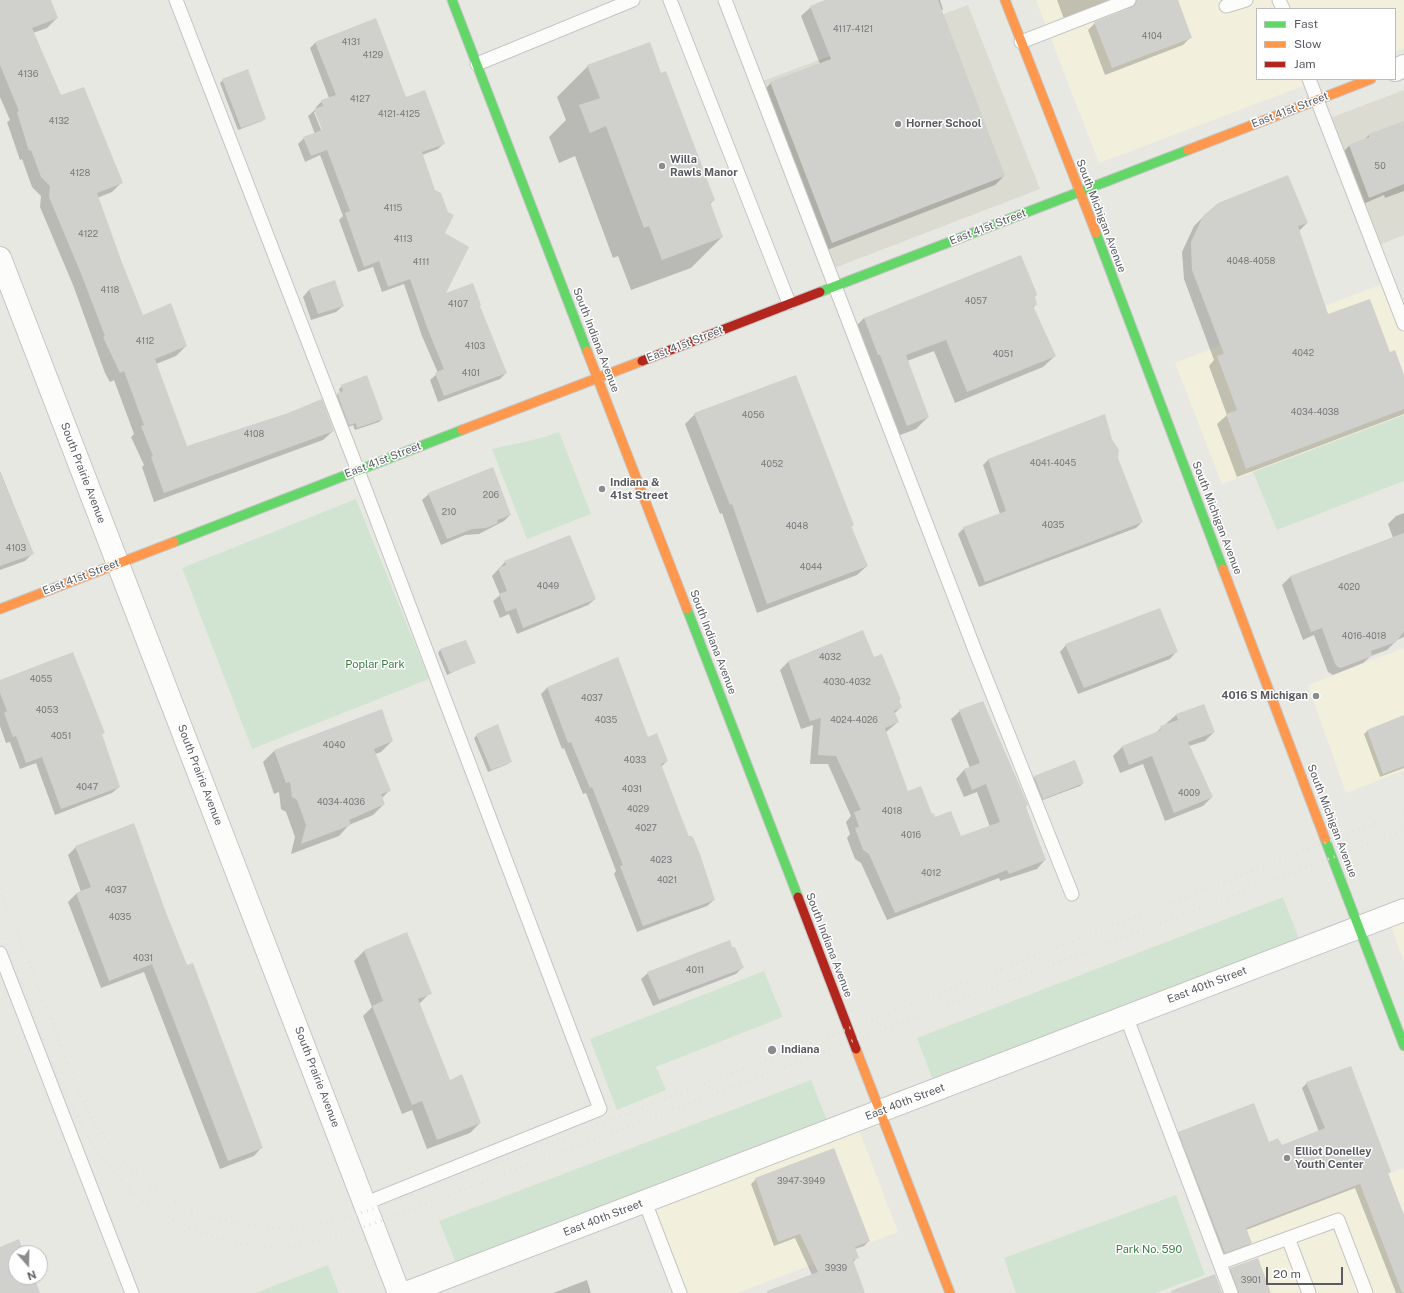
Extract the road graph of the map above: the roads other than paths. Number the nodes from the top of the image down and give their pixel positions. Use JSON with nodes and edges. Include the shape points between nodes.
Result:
{"nodes":[{"id":1,"x":176,"y":0,"type":"edge"},
{"id":2,"x":452,"y":0,"type":"edge"},
{"id":3,"x":633,"y":0,"type":"edge"},
{"id":4,"x":670,"y":0,"type":"edge"},
{"id":5,"x":726,"y":0,"type":"edge"},
{"id":6,"x":1005,"y":0,"type":"edge"},
{"id":7,"x":1129,"y":0,"type":"edge"},
{"id":8,"x":1246,"y":0,"type":"edge"},
{"id":9,"x":1226,"y":6,"type":"dead end"},
{"id":10,"x":1021,"y":42,"type":"junction"},
{"id":11,"x":477,"y":64,"type":"junction"},
{"id":12,"x":1310,"y":80,"type":"edge"},
{"id":13,"x":1368,"y":80,"type":"edge"},
{"id":14,"x":1317,"y":100,"type":"junction"},
{"id":15,"x":1079,"y":191,"type":"junction"},
{"id":16,"x":0,"y":258,"type":"edge"},
{"id":17,"x":835,"y":286,"type":"junction"},
{"id":18,"x":790,"y":303,"type":"junction"},
{"id":19,"x":1404,"y":324,"type":"edge"},
{"id":20,"x":598,"y":377,"type":"junction"},
{"id":21,"x":358,"y":470,"type":"junction"},
{"id":22,"x":118,"y":563,"type":"junction"},
{"id":23,"x":0,"y":609,"type":"edge"},
{"id":24,"x":1072,"y":894,"type":"dead end"},
{"id":25,"x":1404,"y":910,"type":"edge"},
{"id":26,"x":1359,"y":927,"type":"junction"},
{"id":27,"x":0,"y":953,"type":"edge"},
{"id":28,"x":1126,"y":1016,"type":"junction"},
{"id":29,"x":1404,"y":1046,"type":"edge"},
{"id":30,"x":880,"y":1111,"type":"junction"},
{"id":31,"x":645,"y":1202,"type":"junction"},
{"id":32,"x":366,"y":1203,"type":"junction"},
{"id":33,"x":1288,"y":1238,"type":"junction"},
{"id":34,"x":1220,"y":1262,"type":"junction"},
{"id":35,"x":132,"y":1293,"type":"edge"},
{"id":36,"x":399,"y":1293,"type":"edge"},
{"id":37,"x":406,"y":1293,"type":"edge"},
{"id":38,"x":680,"y":1293,"type":"edge"},
{"id":39,"x":950,"y":1293,"type":"edge"},
{"id":40,"x":1231,"y":1293,"type":"edge"},
{"id":41,"x":1309,"y":1293,"type":"edge"},
{"id":42,"x":1366,"y":1293,"type":"edge"}],
"edges":[{"from":1,"to":21,"type":"lane"},
{"from":2,"to":11,"type":"street","name":"South Indiana Avenue"},
{"from":3,"to":11,"type":"lane"},
{"from":4,"to":18,"type":"lane"},
{"from":5,"to":17,"type":"lane"},
{"from":6,"to":10,"type":"street","name":"South Michigan Avenue"},
{"from":7,"to":10,"type":"lane"},
{"from":8,"to":9,"type":"lane"},
{"from":10,"to":15,"type":"street","name":"South Michigan Avenue"},
{"from":11,"to":20,"type":"street","name":"South Indiana Avenue"},
{"from":12,"to":14,"type":"lane"},
{"from":13,"to":14,"type":"street","name":"East 41st Street"},
{"from":14,"to":15,"type":"street","name":"East 41st Street"},
{"from":14,"to":19,"type":"lane"},
{"from":15,"to":17,"type":"street","name":"East 41st Street"},
{"from":15,"to":26,"type":"street","name":"South Michigan Avenue"},
{"from":16,"to":22,"type":"street","name":"South Prairie Avenue"},
{"from":17,"to":18,"type":"street","name":"East 41st Street"},
{"from":17,"to":24,"type":"lane"},
{"from":18,"to":20,"type":"street","name":"East 41st Street"},
{"from":20,"to":21,"type":"street","name":"East 41st Street"},
{"from":20,"to":30,"type":"street","name":"South Indiana Avenue"},
{"from":21,"to":22,"type":"street","name":"East 41st Street"},
{"from":21,"to":32,"type":"lane","via":[[600,1109]]},
{"from":22,"to":23,"type":"street","name":"East 41st Street"},
{"from":22,"to":32,"type":"street","name":"South Prairie Avenue"},
{"from":25,"to":26,"type":"street","name":"East 40th Street"},
{"from":26,"to":28,"type":"street","name":"East 40th Street"},
{"from":26,"to":29,"type":"street","name":"South Michigan Avenue"},
{"from":27,"to":35,"type":"lane"},
{"from":28,"to":30,"type":"street","name":"East 40th Street"},
{"from":28,"to":34,"type":"lane"},
{"from":30,"to":31,"type":"street","name":"East 40th Street"},
{"from":30,"to":39,"type":"street","name":"South Indiana Avenue"},
{"from":31,"to":37,"type":"street","name":"East 40th Street"},
{"from":31,"to":38,"type":"lane"},
{"from":32,"to":36,"type":"street","name":"South Prairie Avenue"},
{"from":33,"to":34,"type":"lane"},
{"from":33,"to":41,"type":"lane"},
{"from":33,"to":42,"type":"lane","via":[[1338,1220]]},
{"from":34,"to":40,"type":"lane"}]}
